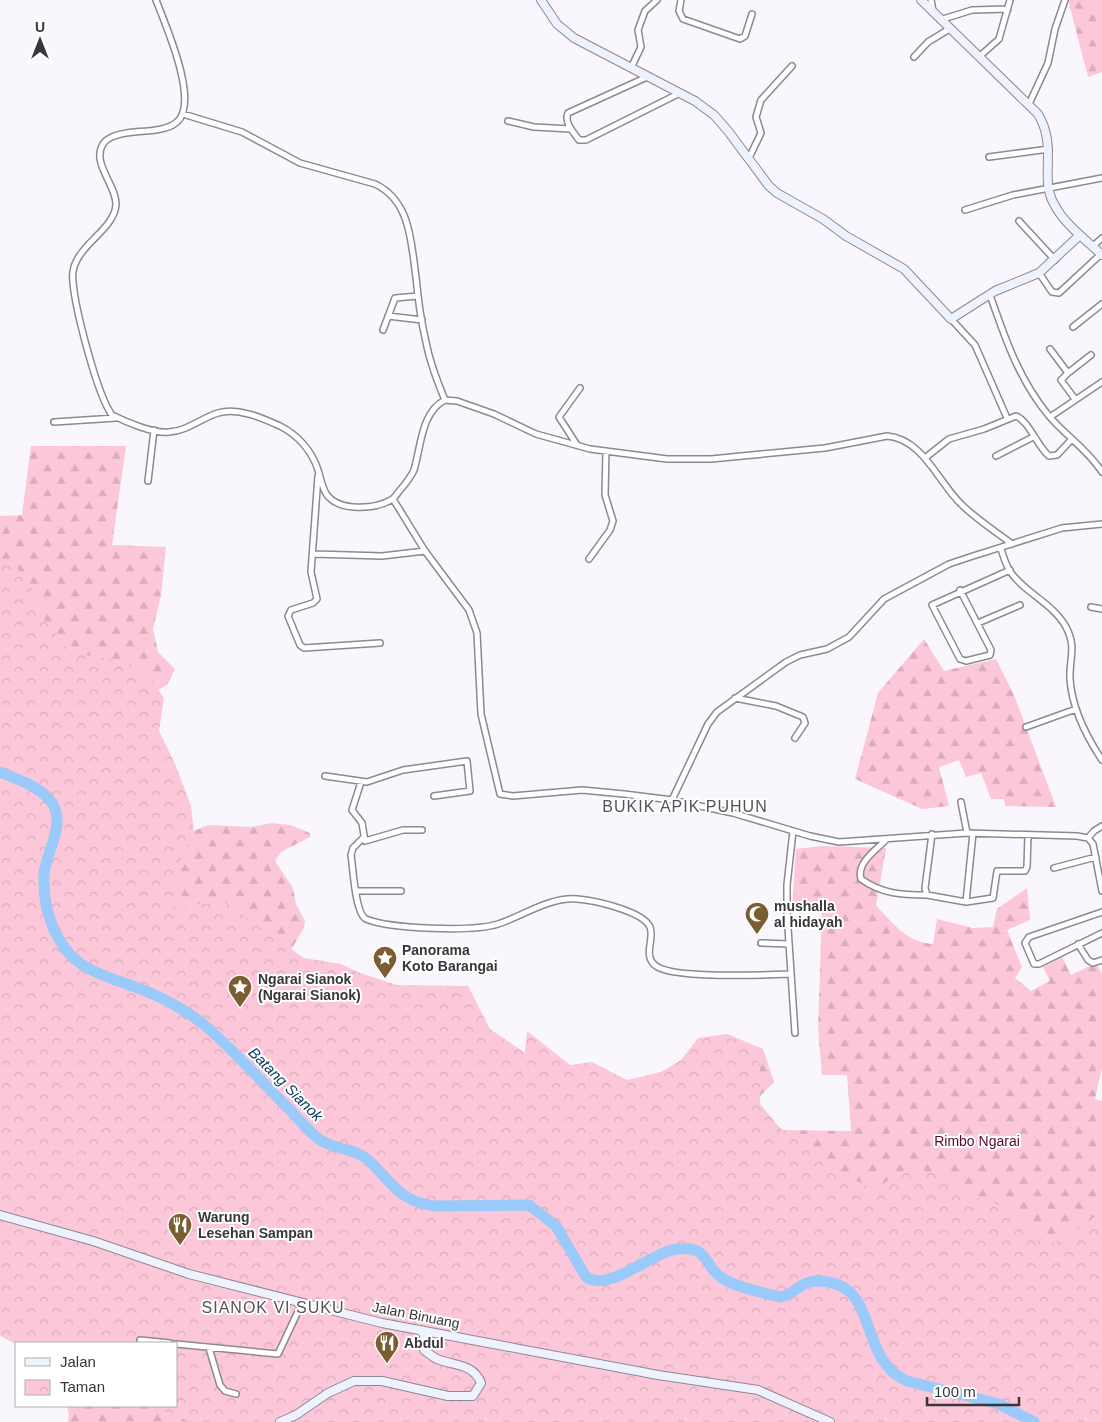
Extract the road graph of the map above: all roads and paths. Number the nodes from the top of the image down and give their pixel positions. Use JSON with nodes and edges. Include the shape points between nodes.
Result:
{"nodes":[{"id":1,"x":156,"y":0,"type":"edge"},
{"id":2,"x":541,"y":0,"type":"edge"},
{"id":3,"x":656,"y":0,"type":"edge"},
{"id":4,"x":681,"y":0,"type":"edge"},
{"id":5,"x":921,"y":0,"type":"edge"},
{"id":6,"x":931,"y":0,"type":"edge"},
{"id":7,"x":1010,"y":0,"type":"edge"},
{"id":8,"x":1064,"y":0,"type":"edge"},
{"id":9,"x":1008,"y":9,"type":"junction"},
{"id":10,"x":933,"y":11,"type":"junction"},
{"id":11,"x":752,"y":14,"type":"dead end"},
{"id":12,"x":940,"y":20,"type":"junction"},
{"id":13,"x":951,"y":28,"type":"junction"},
{"id":14,"x":914,"y":56,"type":"dead end"},
{"id":15,"x":980,"y":56,"type":"junction"},
{"id":16,"x":792,"y":66,"type":"dead end"},
{"id":17,"x":631,"y":68,"type":"junction"},
{"id":18,"x":647,"y":77,"type":"junction"},
{"id":19,"x":680,"y":93,"type":"junction"},
{"id":20,"x":1029,"y":104,"type":"junction"},
{"id":21,"x":183,"y":114,"type":"junction"},
{"id":22,"x":508,"y":121,"type":"dead end"},
{"id":23,"x":571,"y":129,"type":"junction"},
{"id":24,"x":1049,"y":149,"type":"junction"},
{"id":25,"x":990,"y":156,"type":"dead end"},
{"id":26,"x":749,"y":158,"type":"junction"},
{"id":27,"x":1102,"y":178,"type":"edge"},
{"id":28,"x":1048,"y":187,"type":"junction"},
{"id":29,"x":965,"y":210,"type":"dead end"},
{"id":30,"x":1019,"y":221,"type":"dead end"},
{"id":31,"x":1080,"y":234,"type":"junction"},
{"id":32,"x":1102,"y":238,"type":"edge"},
{"id":33,"x":1093,"y":246,"type":"junction"},
{"id":34,"x":1101,"y":254,"type":"edge"},
{"id":35,"x":1055,"y":260,"type":"junction"},
{"id":36,"x":1039,"y":273,"type":"junction"},
{"id":37,"x":990,"y":295,"type":"junction"},
{"id":38,"x":418,"y":296,"type":"junction"},
{"id":39,"x":1102,"y":304,"type":"edge"},
{"id":40,"x":388,"y":316,"type":"junction"},
{"id":41,"x":952,"y":318,"type":"junction"},
{"id":42,"x":422,"y":320,"type":"junction"},
{"id":43,"x":1073,"y":327,"type":"dead end"},
{"id":44,"x":383,"y":330,"type":"dead end"},
{"id":45,"x":1050,"y":349,"type":"dead end"},
{"id":46,"x":1091,"y":356,"type":"dead end"},
{"id":47,"x":1068,"y":373,"type":"junction"},
{"id":48,"x":1102,"y":382,"type":"edge"},
{"id":49,"x":580,"y":388,"type":"dead end"},
{"id":50,"x":1075,"y":399,"type":"junction"},
{"id":51,"x":445,"y":400,"type":"junction"},
{"id":52,"x":1050,"y":417,"type":"junction"},
{"id":53,"x":117,"y":418,"type":"junction"},
{"id":54,"x":1007,"y":418,"type":"junction"},
{"id":55,"x":54,"y":422,"type":"dead end"},
{"id":56,"x":154,"y":430,"type":"junction"},
{"id":57,"x":1033,"y":437,"type":"junction"},
{"id":58,"x":1072,"y":439,"type":"junction"},
{"id":59,"x":577,"y":445,"type":"junction"},
{"id":60,"x":606,"y":451,"type":"junction"},
{"id":61,"x":996,"y":456,"type":"dead end"},
{"id":62,"x":924,"y":458,"type":"junction"},
{"id":63,"x":318,"y":470,"type":"junction"},
{"id":64,"x":1102,"y":472,"type":"edge"},
{"id":65,"x":148,"y":481,"type":"dead end"},
{"id":66,"x":393,"y":499,"type":"junction"},
{"id":67,"x":1102,"y":524,"type":"edge"},
{"id":68,"x":1012,"y":544,"type":"junction"},
{"id":69,"x":1001,"y":549,"type":"junction"},
{"id":70,"x":425,"y":552,"type":"junction"},
{"id":71,"x":314,"y":554,"type":"junction"},
{"id":72,"x":589,"y":559,"type":"dead end"},
{"id":73,"x":1010,"y":570,"type":"junction"},
{"id":74,"x":960,"y":590,"type":"junction"},
{"id":75,"x":1020,"y":605,"type":"dead end"},
{"id":76,"x":1091,"y":607,"type":"dead end"},
{"id":77,"x":1102,"y":609,"type":"edge"},
{"id":78,"x":978,"y":623,"type":"junction"},
{"id":79,"x":380,"y":643,"type":"dead end"},
{"id":80,"x":735,"y":698,"type":"junction"},
{"id":81,"x":1076,"y":709,"type":"junction"},
{"id":82,"x":1026,"y":727,"type":"dead end"},
{"id":83,"x":795,"y":738,"type":"dead end"},
{"id":84,"x":1102,"y":760,"type":"edge"},
{"id":85,"x":325,"y":776,"type":"dead end"},
{"id":86,"x":361,"y":782,"type":"junction"},
{"id":87,"x":434,"y":796,"type":"dead end"},
{"id":88,"x":672,"y":800,"type":"junction"},
{"id":89,"x":961,"y":802,"type":"dead end"},
{"id":90,"x":1102,"y":826,"type":"edge"},
{"id":91,"x":422,"y":830,"type":"dead end"},
{"id":92,"x":793,"y":831,"type":"junction"},
{"id":93,"x":970,"y":833,"type":"junction"},
{"id":94,"x":932,"y":834,"type":"junction"},
{"id":95,"x":1028,"y":835,"type":"junction"},
{"id":96,"x":363,"y":838,"type":"junction"},
{"id":97,"x":1088,"y":838,"type":"junction"},
{"id":98,"x":887,"y":839,"type":"junction"},
{"id":99,"x":1096,"y":857,"type":"junction"},
{"id":100,"x":1054,"y":868,"type":"dead end"},
{"id":101,"x":356,"y":891,"type":"junction"},
{"id":102,"x":401,"y":891,"type":"dead end"},
{"id":103,"x":1102,"y":891,"type":"edge"},
{"id":104,"x":927,"y":895,"type":"junction"},
{"id":105,"x":966,"y":902,"type":"junction"},
{"id":106,"x":1102,"y":912,"type":"edge"},
{"id":107,"x":1102,"y":933,"type":"edge"},
{"id":108,"x":761,"y":943,"type":"dead end"},
{"id":109,"x":789,"y":944,"type":"junction"},
{"id":110,"x":1078,"y":944,"type":"junction"},
{"id":111,"x":1102,"y":960,"type":"edge"},
{"id":112,"x":791,"y":974,"type":"junction"},
{"id":113,"x":795,"y":1033,"type":"dead end"},
{"id":114,"x":0,"y":1215,"type":"edge"},
{"id":115,"x":302,"y":1303,"type":"junction"},
{"id":116,"x":419,"y":1330,"type":"junction"},
{"id":117,"x":140,"y":1340,"type":"dead end"},
{"id":118,"x":160,"y":1342,"type":"edge"},
{"id":119,"x":178,"y":1344,"type":"edge"},
{"id":120,"x":209,"y":1348,"type":"junction"},
{"id":121,"x":236,"y":1394,"type":"dead end"},
{"id":122,"x":280,"y":1422,"type":"edge"},
{"id":123,"x":830,"y":1422,"type":"edge"}],
"edges":[{"from":1,"to":21,"type":"street","via":[[179,64]]},
{"from":2,"to":17,"type":"street","via":[[565,32]]},
{"from":3,"to":17,"type":"street","via":[[647,8],[640,23],[641,47]]},
{"from":4,"to":11,"type":"street","via":[[679,11],[683,18],[740,38],[745,36]]},
{"from":5,"to":10,"type":"street"},
{"from":6,"to":10,"type":"street"},
{"from":7,"to":9,"type":"street"},
{"from":8,"to":20,"type":"street","via":[[1048,63]]},
{"from":9,"to":12,"type":"street","via":[[972,10]]},
{"from":9,"to":15,"type":"street","via":[[999,39]]},
{"from":10,"to":12,"type":"street"},
{"from":12,"to":13,"type":"street"},
{"from":13,"to":14,"type":"street","via":[[928,42]]},
{"from":13,"to":15,"type":"street"},
{"from":15,"to":20,"type":"street"},
{"from":16,"to":26,"type":"street","via":[[761,100],[756,117],[761,134]]},
{"from":17,"to":18,"type":"street"},
{"from":18,"to":19,"type":"street"},
{"from":18,"to":23,"type":"street","via":[[570,111],[566,118]]},
{"from":19,"to":23,"type":"street","via":[[584,141],[579,140]]},
{"from":19,"to":26,"type":"street","via":[[714,115]]},
{"from":20,"to":24,"type":"street","via":[[1044,123]]},
{"from":21,"to":38,"type":"street","via":[[242,132],[300,163],[386,189],[408,225]]},
{"from":21,"to":53,"type":"street","via":[[174,125],[118,135],[102,145],[102,166],[115,196],[114,212],[83,250],[73,268],[74,290],[99,390],[107,408]]},
{"from":22,"to":23,"type":"street","via":[[534,127]]},
{"from":24,"to":25,"type":"street"},
{"from":24,"to":28,"type":"street"},
{"from":26,"to":41,"type":"street","via":[[777,193],[904,268]]},
{"from":27,"to":28,"type":"street"},
{"from":28,"to":29,"type":"street"},
{"from":28,"to":31,"type":"street","via":[[1054,205]]},
{"from":30,"to":35,"type":"street"},
{"from":31,"to":33,"type":"street"},
{"from":31,"to":35,"type":"street"},
{"from":32,"to":33,"type":"street"},
{"from":33,"to":34,"type":"street"},
{"from":34,"to":36,"type":"street","via":[[1059,293],[1052,292]]},
{"from":35,"to":36,"type":"street"},
{"from":36,"to":37,"type":"street"},
{"from":37,"to":41,"type":"street"},
{"from":37,"to":52,"type":"street","via":[[1015,362]]},
{"from":38,"to":40,"type":"street","via":[[395,298]]},
{"from":38,"to":42,"type":"street"},
{"from":39,"to":43,"type":"street"},
{"from":40,"to":42,"type":"street"},
{"from":40,"to":44,"type":"street"},
{"from":41,"to":54,"type":"street","via":[[975,345]]},
{"from":42,"to":51,"type":"street","via":[[433,371]]},
{"from":45,"to":47,"type":"street"},
{"from":46,"to":47,"type":"street"},
{"from":47,"to":50,"type":"street","via":[[1061,380]]},
{"from":48,"to":50,"type":"street"},
{"from":49,"to":59,"type":"street","via":[[559,418]]},
{"from":50,"to":52,"type":"street"},
{"from":51,"to":59,"type":"street","via":[[457,401],[536,434]]},
{"from":51,"to":66,"type":"street","via":[[431,412],[413,472]]},
{"from":52,"to":58,"type":"street"},
{"from":53,"to":55,"type":"street"},
{"from":53,"to":56,"type":"street"},
{"from":54,"to":57,"type":"street","via":[[1021,418]]},
{"from":54,"to":62,"type":"street","via":[[984,429],[949,439]]},
{"from":56,"to":63,"type":"street","via":[[182,430],[218,413],[239,412],[286,429],[306,447]]},
{"from":56,"to":65,"type":"street"},
{"from":57,"to":58,"type":"street","via":[[1049,456],[1057,455]]},
{"from":57,"to":61,"type":"street"},
{"from":58,"to":64,"type":"street"},
{"from":59,"to":60,"type":"street"},
{"from":60,"to":62,"type":"street","via":[[667,459],[711,459],[825,448],[887,436],[903,440]]},
{"from":60,"to":72,"type":"street","via":[[605,495],[613,521]]},
{"from":62,"to":68,"type":"street","via":[[960,503]]},
{"from":63,"to":66,"type":"street","via":[[324,489],[336,502],[358,507]]},
{"from":63,"to":71,"type":"street"},
{"from":66,"to":70,"type":"street"},
{"from":67,"to":68,"type":"street","via":[[1062,528]]},
{"from":68,"to":69,"type":"street"},
{"from":69,"to":73,"type":"street"},
{"from":69,"to":80,"type":"street","via":[[949,564],[906,586],[877,604],[849,637],[827,648],[800,654]]},
{"from":70,"to":71,"type":"street","via":[[382,556]]},
{"from":70,"to":88,"type":"street","via":[[473,619],[477,633],[481,714],[500,794],[513,796],[582,790]]},
{"from":71,"to":79,"type":"street","via":[[311,572],[317,599],[288,612],[300,645],[308,648]]},
{"from":73,"to":74,"type":"street"},
{"from":73,"to":81,"type":"street","via":[[1045,602],[1065,626],[1073,652],[1070,676]]},
{"from":74,"to":78,"type":"street"},
{"from":74,"to":78,"type":"street","via":[[934,602],[931,608],[962,660],[991,653]]},
{"from":75,"to":78,"type":"street"},
{"from":76,"to":77,"type":"street"},
{"from":80,"to":83,"type":"street","via":[[776,706],[803,717],[805,723]]},
{"from":80,"to":88,"type":"street","via":[[716,712],[708,724]]},
{"from":81,"to":82,"type":"street"},
{"from":81,"to":84,"type":"street"},
{"from":85,"to":86,"type":"street"},
{"from":86,"to":87,"type":"street","via":[[374,781],[403,770],[467,761],[470,791]]},
{"from":86,"to":96,"type":"street","via":[[352,810],[362,823]]},
{"from":88,"to":92,"type":"street","via":[[733,813]]},
{"from":89,"to":93,"type":"street"},
{"from":90,"to":97,"type":"street"},
{"from":91,"to":96,"type":"street","via":[[403,830],[368,841]]},
{"from":92,"to":98,"type":"street","via":[[838,842]]},
{"from":92,"to":109,"type":"street","via":[[787,886]]},
{"from":93,"to":94,"type":"street"},
{"from":93,"to":95,"type":"street"},
{"from":93,"to":105,"type":"street"},
{"from":94,"to":98,"type":"street"},
{"from":94,"to":104,"type":"street","via":[[925,888]]},
{"from":95,"to":97,"type":"street"},
{"from":95,"to":105,"type":"street","via":[[1025,870],[997,871],[994,898]]},
{"from":96,"to":101,"type":"street","via":[[351,854]]},
{"from":97,"to":99,"type":"street"},
{"from":98,"to":104,"type":"street","via":[[860,869],[861,879],[888,893]]},
{"from":99,"to":100,"type":"street"},
{"from":99,"to":103,"type":"street"},
{"from":101,"to":102,"type":"street"},
{"from":101,"to":112,"type":"street","via":[[360,914],[368,920],[398,925],[472,928],[500,923],[551,902],[577,899],[631,912],[646,921],[651,934],[649,955],[651,961],[662,969],[723,976]]},
{"from":104,"to":105,"type":"street"},
{"from":106,"to":110,"type":"street","via":[[1029,937],[1025,943],[1031,962],[1036,964]]},
{"from":107,"to":110,"type":"street"},
{"from":108,"to":109,"type":"street"},
{"from":109,"to":112,"type":"street"},
{"from":110,"to":111,"type":"street","via":[[1088,960]]},
{"from":112,"to":113,"type":"street"},
{"from":114,"to":115,"type":"street","name":"Jalan Binuang","via":[[93,1241],[189,1274]]},
{"from":115,"to":116,"type":"street","name":"Jalan Binuang"},
{"from":115,"to":120,"type":"street","via":[[278,1354]]},
{"from":116,"to":122,"type":"street","via":[[424,1334],[424,1350],[437,1359],[460,1364],[478,1376],[481,1383],[473,1396],[448,1396],[382,1381],[354,1381]]},
{"from":116,"to":123,"type":"street","name":"Jalan Binuang","via":[[658,1375],[758,1390]]},
{"from":117,"to":118,"type":"street"},
{"from":119,"to":120,"type":"street"},
{"from":120,"to":121,"type":"street","via":[[220,1385]]}]}
